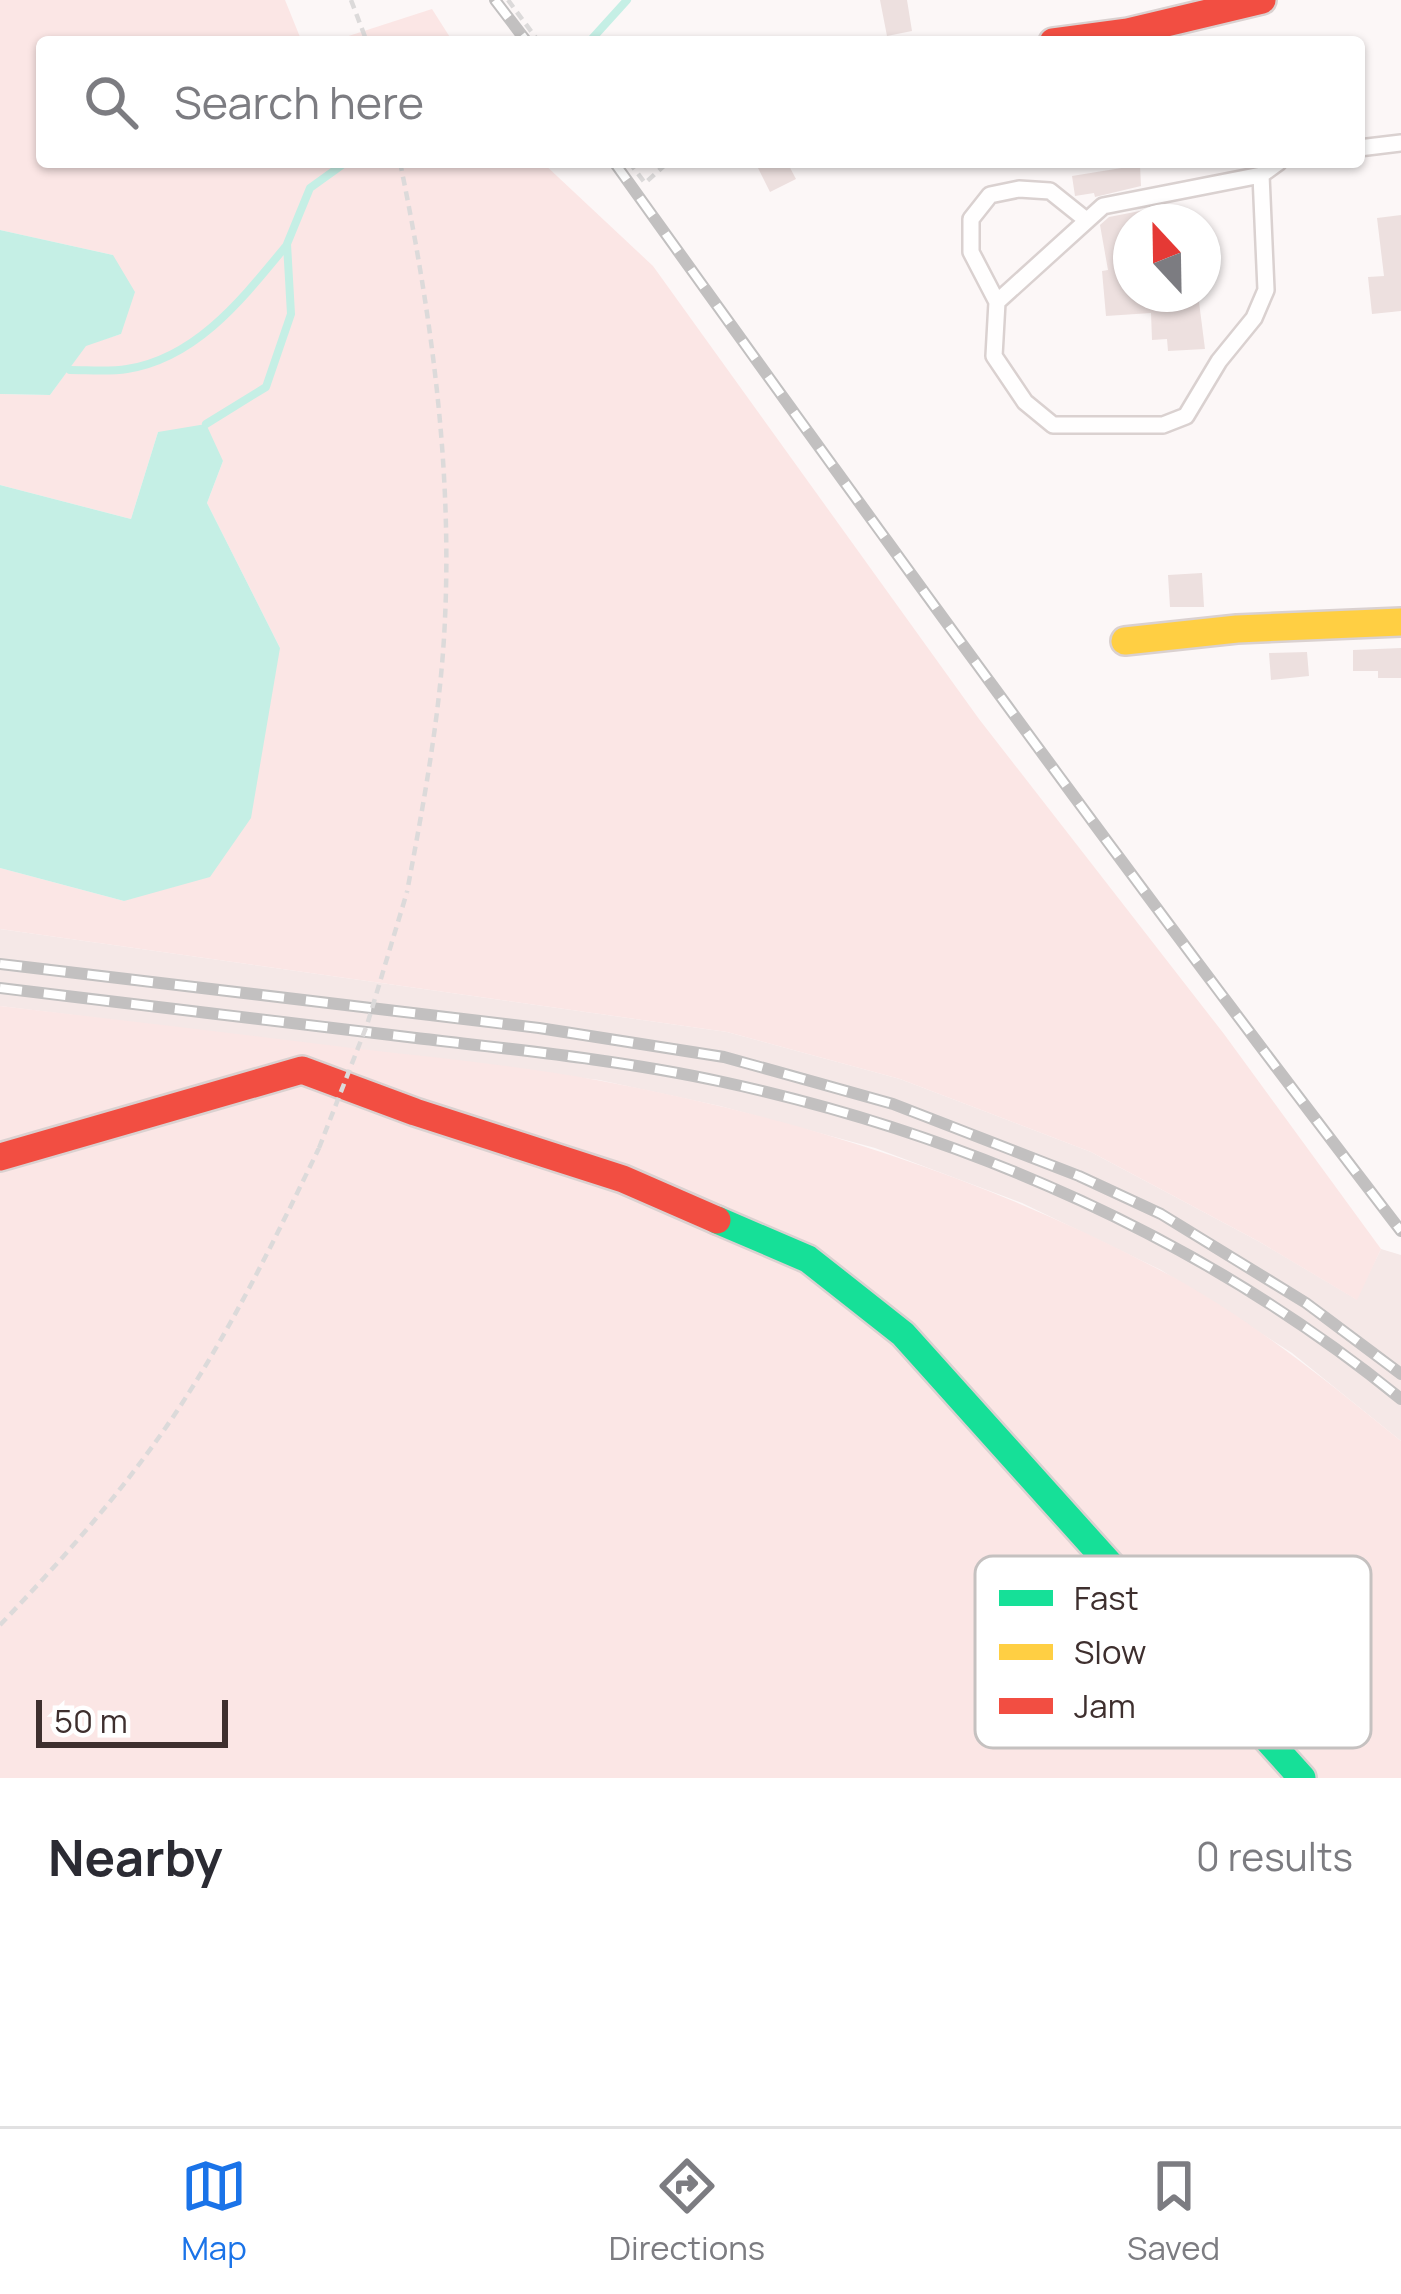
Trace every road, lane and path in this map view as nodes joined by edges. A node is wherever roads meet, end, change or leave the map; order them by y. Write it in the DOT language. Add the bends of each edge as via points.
graph roads {
  1 [pos="351,0"];
  2 [pos="508,0"];
  3 [pos="1262,0"];
  4 [pos="365,36"];
  5 [pos="535,36"];
  6 [pos="1098,36"];
  7 [pos="1401,143"];
  8 [pos="1365,147"];
  9 [pos="401,168"];
  10 [pos="634,168"];
  11 [pos="662,168"];
  12 [pos="1271,168"];
  13 [pos="1261,175"];
  14 [pos="1085,219"];
  15 [pos="997,302"];
  16 [pos="1401,622"];
  17 [pos="1125,641"];
  18 [pos="0,1157"];
  19 [pos="1102,1556"];
  20 [pos="0,1625"];
  21 [pos="1275,1748"];
  22 [pos="1302,1778"];
  1 -- 4 [label="path"];
  2 -- 5 [label="path"];
  3 -- 6 [label="street"];
  7 -- 8 [label="lane"];
  9 -- 20 [label="path, bridge" via="429,303 444,456 445,618 432,756 407,892 319,1148 254,1283 175,1414 74,1548"];
  10 -- 11 [label="path" via="645,183"];
  12 -- 13 [label="lane"];
  13 -- 14 [label="lane" via="1103,206"];
  13 -- 15 [label="lane" via="1266,290 1186,416 1163,425 1054,425 1024,402 994,356"];
  14 -- 15 [label="lane"];
  14 -- 15 [label="lane" via="1050,190 990,195 971,219 971,252"];
  16 -- 17 [label="street"];
  18 -- 19 [label="street" via="302,1070 623,1179 808,1259 903,1334"];
  21 -- 22 [label="street"];
}
